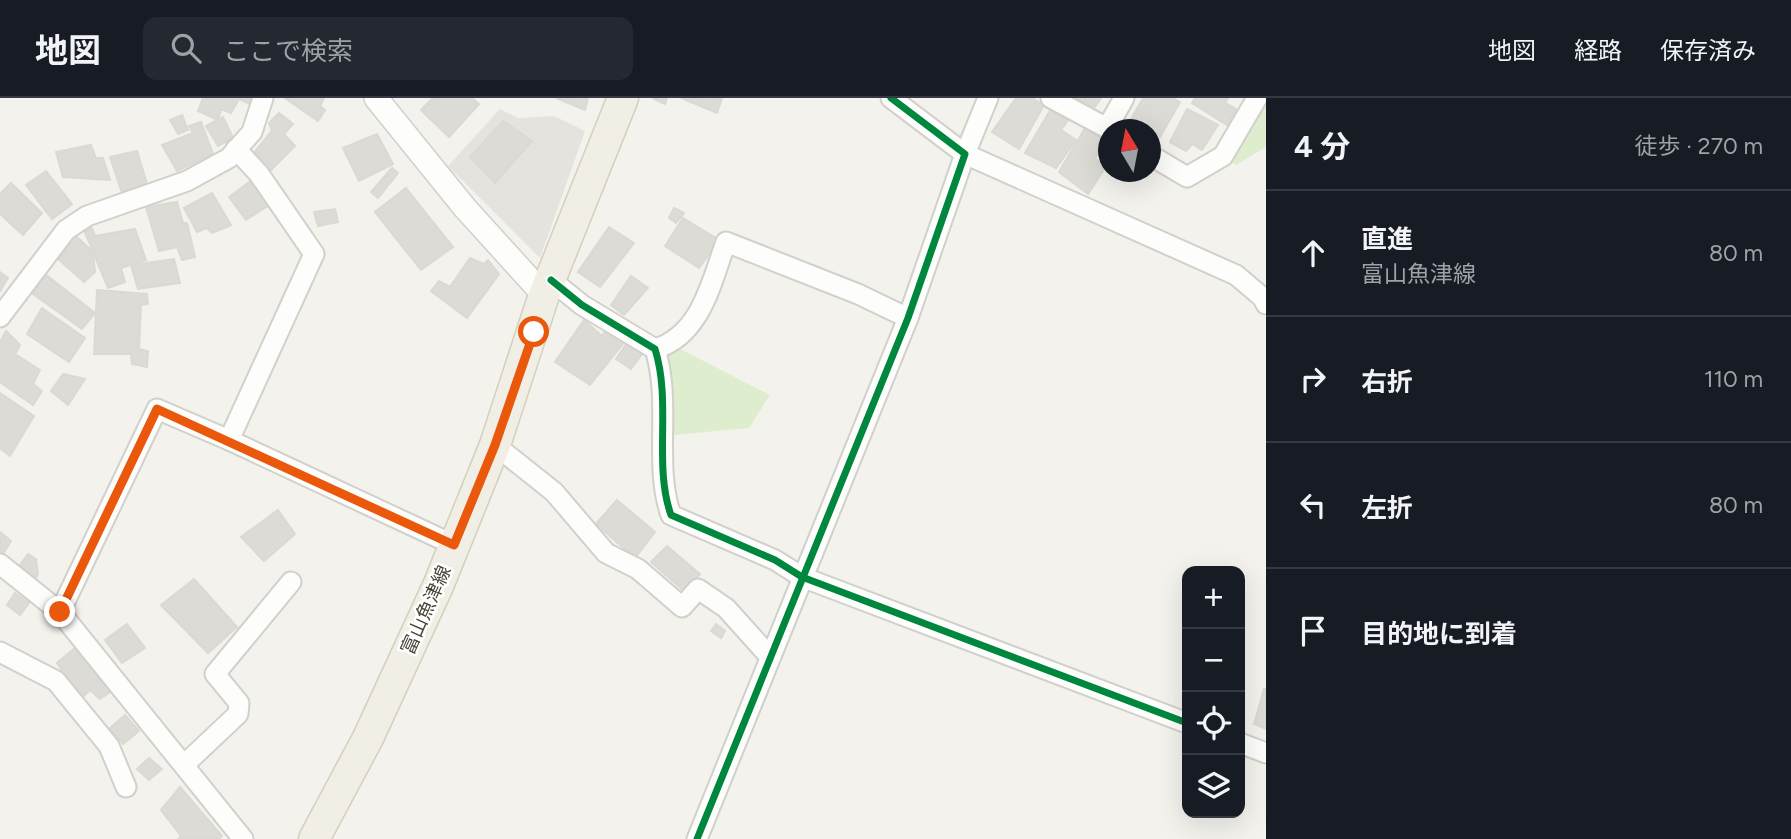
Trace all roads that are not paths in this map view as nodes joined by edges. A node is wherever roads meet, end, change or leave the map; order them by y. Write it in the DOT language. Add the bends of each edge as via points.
graph roads {
  1 [pos="263,98"];
  2 [pos="376,98"];
  3 [pos="623,98"];
  4 [pos="891,98"];
  5 [pos="988,98"];
  6 [pos="1051,98"];
  7 [pos="1124,98"];
  8 [pos="1257,98"];
  9 [pos="1113,119"];
  10 [pos="1098,124"];
  11 [pos="236,149"];
  12 [pos="965,154"];
  13 [pos="1161,162"];
  14 [pos="548,288"];
  15 [pos="1266,304"];
  16 [pos="0,317"];
  17 [pos="908,318"];
  18 [pos="655,349"];
  19 [pos="229,440"];
  20 [pos="495,445"];
  21 [pos="454,545"];
  22 [pos="0,564"];
  23 [pos="802,577"];
  24 [pos="291,582"];
  25 [pos="60,612"];
  26 [pos="0,652"];
  27 [pos="770,657"];
  28 [pos="1182,721"];
  29 [pos="1245,745"];
  30 [pos="1266,753"];
  31 [pos="184,765"];
  32 [pos="126,787"];
  33 [pos="243,839"];
  34 [pos="314,839"];
  35 [pos="697,839"];
  1 -- 11 [label="street" via="251,132"];
  2 -- 14 [label="street" via="465,208"];
  3 -- 14 [label="main road, 富山魚津線"];
  4 -- 12 [label="street"];
  5 -- 12 [label="street"];
  6 -- 10 [label="street"];
  7 -- 9 [label="street"];
  8 -- 13 [label="street" via="1223,156 1187,177"];
  11 -- 16 [label="street" via="229,158 187,181 87,216 66,230"];
  11 -- 19 [label="street" via="260,174 314,254"];
  12 -- 15 [label="street" via="1236,275"];
  12 -- 17 [label="street"];
  14 -- 18 [label="street"];
  14 -- 20 [label="main road, 富山魚津線"];
  17 -- 18 [label="street" via="726,242 689,330 672,344"];
  17 -- 23 [label="street"];
  18 -- 23 [label="street" via="664,415 664,498 671,516 775,560"];
  19 -- 21 [label="street"];
  19 -- 25 [label="street" via="157,409"];
  20 -- 21 [label="main road, 富山魚津線"];
  20 -- 27 [label="street" via="554,492 606,553 638,569 682,607 698,589 726,608"];
  21 -- 34 [label="main road, 富山魚津線" via="368,738"];
  22 -- 25 [label="street"];
  23 -- 27 [label="street"];
  23 -- 28 [label="street"];
  24 -- 31 [label="street" via="215,674 239,703 238,714"];
  25 -- 31 [label="street"];
  26 -- 32 [label="street" via="56,681 109,746"];
  27 -- 35 [label="street"];
  29 -- 30 [label="street"];
  31 -- 33 [label="street"];
}
